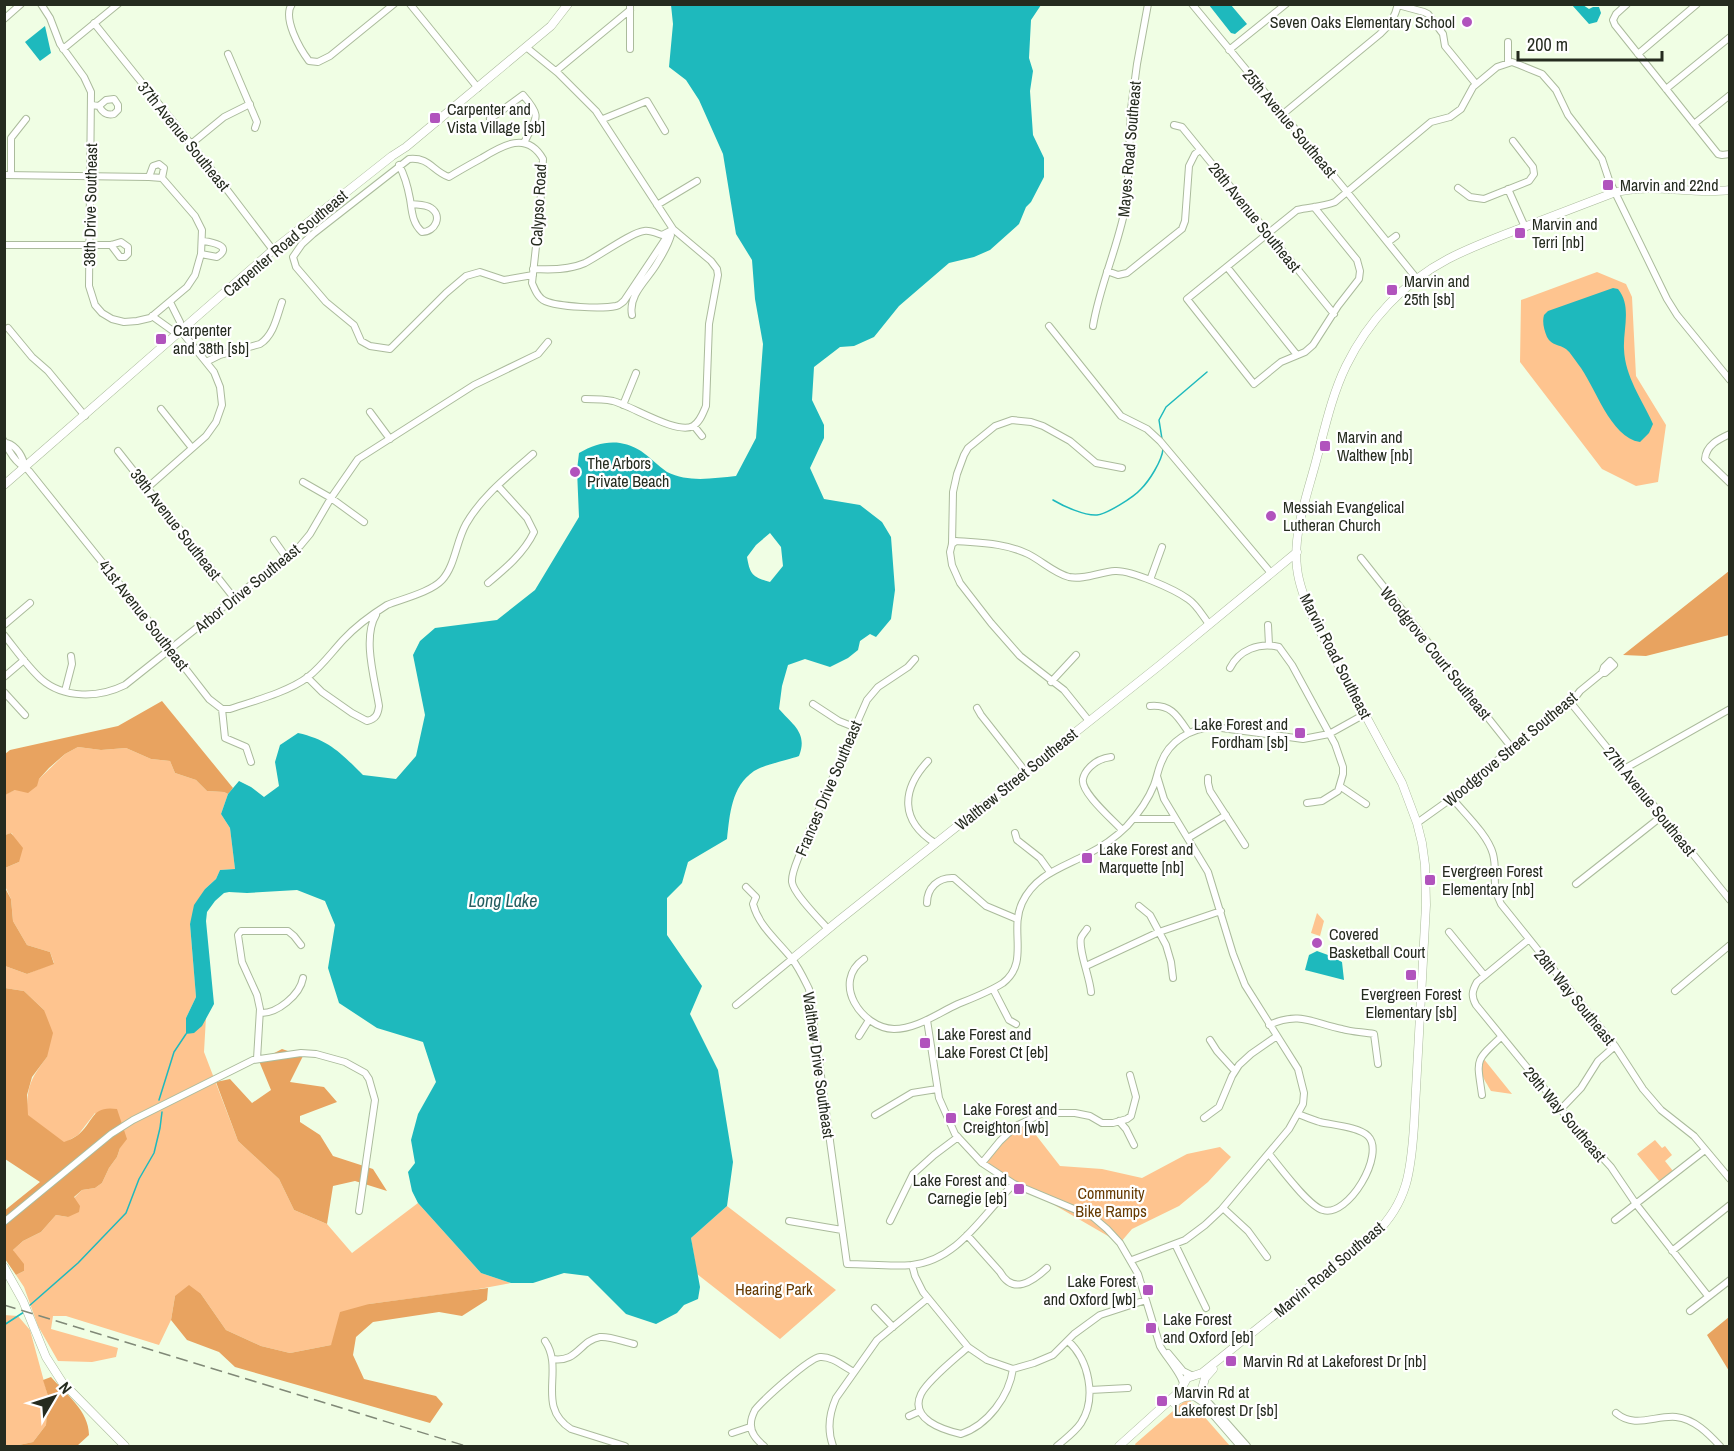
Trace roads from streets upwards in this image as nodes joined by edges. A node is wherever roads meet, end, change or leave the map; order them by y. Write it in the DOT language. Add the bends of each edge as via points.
graph roads {
  1 [pos="21,4"];
  2 [pos="41,4"];
  3 [pos="118,4"];
  4 [pos="292,4"];
  5 [pos="394,4"];
  6 [pos="410,4"];
  7 [pos="568,4"];
  8 [pos="1148,4"];
  9 [pos="1192,4"];
  10 [pos="1286,4"];
  11 [pos="1627,4"];
  12 [pos="1697,4"];
  13 [pos="1398,5"];
  14 [pos="630,7"];
  15 [pos="1277,7"];
  16 [pos="4,19"];
  17 [pos="94,24"];
  18 [pos="1730,38"];
  19 [pos="1508,42"];
  20 [pos="526,48"];
  21 [pos="63,49"];
  22 [pos="630,49"];
  23 [pos="1229,50"];
  24 [pos="228,54"];
  25 [pos="1638,54"];
  26 [pos="1508,63"];
  27 [pos="556,71"];
  28 [pos="1476,84"];
  29 [pos="478,88"];
  30 [pos="1666,89"];
  31 [pos="1730,95"];
  32 [pos="250,104"];
  33 [pos="92,105"];
  34 [pos="99,106"];
  35 [pos="1282,114"];
  36 [pos="26,119"];
  37 [pos="490,119"];
  38 [pos="603,119"];
  39 [pos="1694,124"];
  40 [pos="1174,125"];
  41 [pos="255,128"];
  42 [pos="665,131"];
  43 [pos="1513,141"];
  44 [pos="524,143"];
  45 [pos="191,144"];
  46 [pos="1200,150"];
  47 [pos="1729,154"];
  48 [pos="399,165"];
  49 [pos="8,175"];
  50 [pos="91,176"];
  51 [pos="148,177"];
  52 [pos="162,178"];
  53 [pos="697,181"];
  54 [pos="1458,188"];
  55 [pos="1509,189"];
  56 [pos="1730,190"];
  57 [pos="1347,192"];
  58 [pos="1616,192"];
  59 [pos="411,204"];
  60 [pos="657,205"];
  61 [pos="1314,207"];
  62 [pos="1525,227"];
  63 [pos="671,230"];
  64 [pos="1269,234"];
  65 [pos="1396,236"];
  66 [pos="203,241"];
  67 [pos="1388,242"];
  68 [pos="4,244"];
  69 [pos="90,245"];
  70 [pos="111,245"];
  71 [pos="273,250"];
  72 [pos="201,254"];
  73 [pos="1227,267"];
  74 [pos="1107,271"];
  75 [pos="533,272"];
  76 [pos="1417,279"];
  77 [pos="170,302"];
  78 [pos="282,302"];
  79 [pos="1334,314"];
  80 [pos="632,315"];
  81 [pos="152,316"];
  82 [pos="1049,326"];
  83 [pos="1093,326"];
  84 [pos="8,328"];
  85 [pos="181,331"];
  86 [pos="548,342"];
  87 [pos="1297,355"];
  88 [pos="206,362"];
  89 [pos="636,374"];
  90 [pos="1730,380"];
  91 [pos="585,399"];
  92 [pos="623,405"];
  93 [pos="161,409"];
  94 [pos="370,412"];
  95 [pos="85,416"];
  96 [pos="694,426"];
  97 [pos="1730,434"];
  98 [pos="702,436"];
  99 [pos="390,439"];
  100 [pos="6,442"];
  101 [pos="192,448"];
  102 [pos="118,451"];
  103 [pos="533,454"];
  104 [pos="25,467"];
  105 [pos="1122,468"];
  106 [pos="303,482"];
  107 [pos="1730,483"];
  108 [pos="4,485"];
  109 [pos="498,486"];
  110 [pos="147,488"];
  111 [pos="331,498"];
  112 [pos="364,522"];
  113 [pos="274,540"];
  114 [pos="952,544"];
  115 [pos="1162,547"];
  116 [pos="1297,552"];
  117 [pos="286,557"];
  118 [pos="1360,558"];
  119 [pos="1271,573"];
  120 [pos="1150,580"];
  121 [pos="488,583"];
  122 [pos="234,598"];
  123 [pos="30,603"];
  124 [pos="378,612"];
  125 [pos="1209,624"];
  126 [pos="4,625"];
  127 [pos="1268,625"];
  128 [pos="4,636"];
  129 [pos="1269,645"];
  130 [pos="170,649"];
  131 [pos="1076,655"];
  132 [pos="71,656"];
  133 [pos="915,659"];
  134 [pos="24,660"];
  135 [pos="1230,668"];
  136 [pos="1602,673"];
  137 [pos="4,677"];
  138 [pos="308,677"];
  139 [pos="1051,681"];
  140 [pos="65,691"];
  141 [pos="4,692"];
  142 [pos="1571,703"];
  143 [pos="813,704"];
  144 [pos="1150,706"];
  145 [pos="977,708"];
  146 [pos="222,709"];
  147 [pos="1730,709"];
  148 [pos="1365,714"];
  149 [pos="25,715"];
  150 [pos="1089,721"];
  151 [pos="854,727"];
  152 [pos="1190,733"];
  153 [pos="1329,734"];
  154 [pos="1512,748"];
  155 [pos="1111,756"];
  156 [pos="928,761"];
  157 [pos="251,762"];
  158 [pos="1624,770"];
  159 [pos="1026,771"];
  160 [pos="1157,776"];
  161 [pos="1208,778"];
  162 [pos="1341,787"];
  163 [pos="1452,798"];
  164 [pos="1307,803"];
  165 [pos="1366,804"];
  166 [pos="1226,815"];
  167 [pos="1662,816"];
  168 [pos="1133,819"];
  169 [pos="1176,819"];
  170 [pos="1417,823"];
  171 [pos="1122,830"];
  172 [pos="1015,833"];
  173 [pos="1188,838"];
  174 [pos="935,843"];
  175 [pos="1245,845"];
  176 [pos="1050,872"];
  177 [pos="1576,884"];
  178 [pos="746,887"];
  179 [pos="1730,900"];
  180 [pos="927,903"];
  181 [pos="1138,906"];
  182 [pos="1221,911"];
  183 [pos="1017,919"];
  184 [pos="828,929"];
  185 [pos="1087,929"];
  186 [pos="1159,932"];
  187 [pos="1449,932"];
  188 [pos="1528,940"];
  189 [pos="301,945"];
  190 [pos="1730,945"];
  191 [pos="792,959"];
  192 [pos="864,959"];
  193 [pos="1086,966"];
  194 [pos="1484,975"];
  195 [pos="303,978"];
  196 [pos="1173,978"];
  197 [pos="993,989"];
  198 [pos="1675,991"];
  199 [pos="1091,992"];
  200 [pos="736,1005"];
  201 [pos="260,1013"];
  202 [pos="869,1020"];
  203 [pos="927,1020"];
  204 [pos="1016,1024"];
  205 [pos="1269,1025"];
  206 [pos="859,1036"];
  207 [pos="1277,1036"];
  208 [pos="1501,1037"];
  209 [pos="1210,1040"];
  210 [pos="1615,1046"];
  211 [pos="257,1059"];
  212 [pos="1378,1064"];
  213 [pos="1235,1071"];
  214 [pos="1130,1075"];
  215 [pos="937,1089"];
  216 [pos="1482,1095"];
  217 [pos="1561,1109"];
  218 [pos="1298,1114"];
  219 [pos="876,1115"];
  220 [pos="1204,1118"];
  221 [pos="1119,1121"];
  222 [pos="958,1137"];
  223 [pos="1134,1145"];
  224 [pos="1705,1150"];
  225 [pos="1269,1154"];
  226 [pos="982,1163"];
  227 [pos="1730,1179"];
  228 [pos="1014,1184"];
  229 [pos="1636,1204"];
  230 [pos="1730,1205"];
  231 [pos="1223,1208"];
  232 [pos="358,1211"];
  233 [pos="1615,1220"];
  234 [pos="789,1221"];
  235 [pos="890,1221"];
  236 [pos="4,1222"];
  237 [pos="842,1230"];
  238 [pos="967,1235"];
  239 [pos="1175,1244"];
  240 [pos="1672,1251"];
  241 [pos="1267,1257"];
  242 [pos="1132,1260"];
  243 [pos="912,1265"];
  244 [pos="4,1267"];
  245 [pos="1047,1268"];
  246 [pos="1730,1280"];
  247 [pos="1708,1296"];
  248 [pos="928,1298"];
  249 [pos="1146,1300"];
  250 [pos="875,1308"];
  251 [pos="1206,1308"];
  252 [pos="1690,1311"];
  253 [pos="1263,1324"];
  254 [pos="893,1327"];
  255 [pos="1159,1340"];
  256 [pos="545,1341"];
  257 [pos="1068,1341"];
  258 [pos="634,1344"];
  259 [pos="968,1347"];
  260 [pos="552,1359"];
  261 [pos="1013,1369"];
  262 [pos="854,1372"];
  263 [pos="1195,1376"];
  264 [pos="1183,1385"];
  265 [pos="1204,1386"];
  266 [pos="1128,1388"];
  267 [pos="1090,1390"];
  268 [pos="1192,1396"];
  269 [pos="920,1411"];
  270 [pos="1616,1413"];
  271 [pos="909,1416"];
  272 [pos="750,1427"];
  273 [pos="732,1433"];
  274 [pos="125,1446"];
  275 [pos="626,1446"];
  276 [pos="764,1446"];
  277 [pos="832,1446"];
  278 [pos="1057,1446"];
  279 [pos="1120,1446"];
  280 [pos="1240,1446"];
  281 [pos="1247,1446"];
  282 [pos="1720,1446"];
  1 -- 16 [label="street"];
  2 -- 21 [label="street, 38th Drive Southeast"];
  3 -- 17 [label="street"];
  4 -- 5 [label="street" via="288,17 296,41 309,61 318,62"];
  6 -- 29 [label="street"];
  7 -- 20 [label="street, Carpenter Road Southeast"];
  8 -- 74 [label="street, Mayes Road Southeast" via="1131,109 1127,200"];
  9 -- 23 [label="street, 25th Avenue Southeast"];
  10 -- 15 [label="street"];
  11 -- 25 [label="street" via="1613,20"];
  12 -- 25 [label="street"];
  13 -- 28 [label="street" via="1428,14 1443,34 1445,46"];
  13 -- 35 [label="street" via="1396,14 1380,34"];
  14 -- 22 [label="street"];
  14 -- 27 [label="street"];
  15 -- 23 [label="street"];
  17 -- 21 [label="street"];
  17 -- 45 [label="street, 37th Avenue Southeast"];
  18 -- 30 [label="street"];
  19 -- 26 [label="street"];
  20 -- 27 [label="street"];
  20 -- 29 [label="street, Carpenter Road Southeast"];
  21 -- 33 [label="street, 38th Drive Southeast" via="84,77"];
  23 -- 35 [label="street, 25th Avenue Southeast"];
  24 -- 32 [label="street"];
  25 -- 30 [label="street"];
  26 -- 28 [label="street"];
  26 -- 58 [label="street" via="1534,70 1548,80 1568,115 1602,159"];
  27 -- 38 [label="street"];
  28 -- 57 [label="street" via="1461,109 1431,122"];
  29 -- 71 [label="street, Carpenter Road Southeast"];
  30 -- 39 [label="street"];
  31 -- 39 [label="street"];
  32 -- 41 [label="street" via="257,122"];
  32 -- 45 [label="street" via="224,117"];
  33 -- 34 [label="street"];
  33 -- 50 [label="street, 38th Drive Southeast"];
  35 -- 57 [label="street, 25th Avenue Southeast"];
  36 -- 49 [label="street" via="10,138"];
  37 -- 44 [label="street" via="523,95 535,109 536,117"];
  38 -- 42 [label="street" via="647,101"];
  38 -- 60 [label="street"];
  39 -- 47 [label="street" via="1718,154"];
  40 -- 46 [label="street, 26th Avenue Southeast" via="1182,127"];
  43 -- 55 [label="street" via="1534,174 1529,181"];
  44 -- 48 [label="street" via="504,145 449,177 427,161 409,159"];
  44 -- 75 [label="street, Calypso Road" via="535,148 543,159"];
  45 -- 71 [label="street, 37th Avenue Southeast"];
  46 -- 64 [label="street, 26th Avenue Southeast"];
  46 -- 74 [label="street" via="1189,166 1182,229 1127,273"];
  48 -- 59 [label="street"];
  48 -- 75 [label="street" via="313,234 293,257 296,267 326,302 354,325 361,341 390,349 466,276 480,272 504,280"];
  49 -- 50 [label="street"];
  50 -- 51 [label="street"];
  50 -- 69 [label="street, 38th Drive Southeast"];
  51 -- 52 [label="street"];
  51 -- 52 [label="street" via="153,166 159,164 164,168"];
  52 -- 66 [label="street" via="200,222"];
  53 -- 60 [label="street"];
  54 -- 55 [label="street" via="1470,197 1484,199"];
  55 -- 62 [label="street"];
  56 -- 58 [label="street, Marvin Road Southeast" via="1644,187"];
  57 -- 61 [label="street" via="1335,202"];
  57 -- 67 [label="street, 25th Avenue Southeast"];
  58 -- 62 [label="street, Marvin Road Southeast"];
  58 -- 90 [label="street" via="1667,299"];
  59 -- 59 [label="street" via="417,228 428,232 435,227 435,212 424,205"];
  60 -- 63 [label="street"];
  61 -- 64 [label="street" via="1297,210"];
  61 -- 79 [label="street" via="1357,260 1360,271 1359,279"];
  62 -- 76 [label="street, Marvin Road Southeast" via="1448,259"];
  63 -- 75 [label="street" via="662,235 638,232 577,266"];
  63 -- 75 [label="street" via="619,306 583,308 543,301 532,283"];
  63 -- 80 [label="street" via="669,244 635,295"];
  63 -- 96 [label="street" via="711,261 718,275 709,324 706,406"];
  64 -- 73 [label="street"];
  64 -- 79 [label="street, 26th Avenue Southeast"];
  65 -- 67 [label="street"];
  66 -- 72 [label="street"];
  66 -- 72 [label="street" via="220,245 222,251 217,257"];
  67 -- 76 [label="street, 25th Avenue Southeast"];
  68 -- 69 [label="street"];
  69 -- 70 [label="street"];
  69 -- 81 [label="street, 38th Drive Southeast" via="89,286 95,305 102,313 124,322"];
  71 -- 85 [label="street, Carpenter Road Southeast"];
  72 -- 77 [label="street" via="195,275"];
  73 -- 87 [label="street"];
  73 -- 87 [label="street" via="1187,299 1254,384 1281,362"];
  74 -- 83 [label="street, Mayes Road Southeast"];
  76 -- 116 [label="street, Marvin Road Southeast" via="1374,321 1343,372 1310,485"];
  77 -- 81 [label="street, 38th Drive Southeast"];
  77 -- 85 [label="street"];
  78 -- 88 [label="street" via="265,341"];
  79 -- 87 [label="street" via="1313,345"];
  81 -- 85 [label="street" via="173,331"];
  82 -- 119 [label="street" via="1121,416 1147,429 1160,441"];
  84 -- 95 [label="street"];
  85 -- 88 [label="street"];
  85 -- 95 [label="street, Carpenter Road Southeast"];
  86 -- 99 [label="street, Arbor Drive Southeast" via="538,354 474,385"];
  88 -- 101 [label="street" via="220,387 222,405 216,422"];
  89 -- 92 [label="street"];
  91 -- 92 [label="street"];
  92 -- 96 [label="street" via="675,427"];
  93 -- 101 [label="street"];
  94 -- 99 [label="street"];
  95 -- 104 [label="street, Carpenter Road Southeast"];
  96 -- 98 [label="street"];
  97 -- 107 [label="street" via="1714,443 1705,456"];
  99 -- 111 [label="street, Arbor Drive Southeast" via="358,459"];
  100 -- 104 [label="street, 41st Avenue Southeast" via="7,449"];
  101 -- 110 [label="street"];
  102 -- 110 [label="street, 39th Avenue Southeast"];
  103 -- 109 [label="street"];
  104 -- 108 [label="street, Carpenter Road Southeast"];
  104 -- 130 [label="street, 41st Avenue Southeast"];
  105 -- 114 [label="street" via="1096,463 1070,441 1043,426 1021,420 1005,421 986,432 964,455 953,494"];
  106 -- 111 [label="street"];
  109 -- 121 [label="street" via="527,518 534,532 509,565"];
  109 -- 124 [label="street" via="470,517 442,579"];
  110 -- 122 [label="street, 39th Avenue Southeast"];
  111 -- 112 [label="street"];
  111 -- 117 [label="street, Arbor Drive Southeast" via="304,542"];
  113 -- 117 [label="street"];
  114 -- 120 [label="street" via="956,541 1004,545 1072,577 1124,571"];
  114 -- 139 [label="street" via="951,560 960,583 1020,656"];
  115 -- 120 [label="street"];
  116 -- 119 [label="street, Walthew Street Southeast"];
  116 -- 148 [label="street, Marvin Road Southeast" via="1299,579 1309,610"];
  117 -- 122 [label="street, Arbor Drive Southeast"];
  118 -- 154 [label="street, Woodgrove Court Southeast"];
  119 -- 125 [label="street, Walthew Street Southeast"];
  120 -- 125 [label="street" via="1188,598"];
  122 -- 130 [label="street, Arbor Drive Southeast"];
  123 -- 126 [label="street"];
  124 -- 138 [label="street" via="353,631"];
  124 -- 138 [label="street" via="370,634 379,706 376,717 367,721 356,716"];
  125 -- 150 [label="street, Walthew Street Southeast"];
  127 -- 129 [label="street"];
  128 -- 134 [label="street"];
  129 -- 135 [label="street" via="1240,654"];
  129 -- 153 [label="street" via="1279,647 1287,656"];
  130 -- 140 [label="street, Arbor Drive Southeast" via="113,691 81,695"];
  130 -- 146 [label="street, 41st Avenue Southeast" via="209,699"];
  131 -- 139 [label="street"];
  132 -- 140 [label="street"];
  133 -- 151 [label="street, Frances Drive Southeast" via="878,687"];
  134 -- 137 [label="street"];
  134 -- 140 [label="street" via="42,680"];
  136 -- 142 [label="street, Woodgrove Street Southeast"];
  138 -- 146 [label="street" via="240,706"];
  139 -- 150 [label="street"];
  141 -- 149 [label="street"];
  142 -- 154 [label="street, Woodgrove Street Southeast"];
  142 -- 158 [label="street, 27th Avenue Southeast"];
  143 -- 151 [label="street"];
  144 -- 152 [label="street" via="1170,709"];
  145 -- 159 [label="street"];
  146 -- 157 [label="street" via="225,738 246,747"];
  147 -- 158 [label="street"];
  148 -- 153 [label="street"];
  148 -- 170 [label="street, Marvin Road Southeast" via="1402,783"];
  150 -- 159 [label="street, Walthew Street Southeast"];
  151 -- 184 [label="street, Frances Drive Southeast" via="802,848 792,882"];
  152 -- 153 [label="street" via="1214,727 1296,739"];
  152 -- 160 [label="street" via="1164,756"];
  153 -- 162 [label="street" via="1343,766"];
  154 -- 163 [label="street, Woodgrove Street Southeast"];
  155 -- 171 [label="street" via="1089,769 1083,784"];
  156 -- 174 [label="street" via="912,787 907,808 923,836"];
  158 -- 167 [label="street, 27th Avenue Southeast"];
  159 -- 174 [label="street, Walthew Street Southeast"];
  160 -- 168 [label="street"];
  160 -- 169 [label="street"];
  161 -- 166 [label="street" via="1210,791"];
  162 -- 164 [label="street" via="1322,801"];
  162 -- 165 [label="street"];
  163 -- 170 [label="street, Woodgrove Street Southeast"];
  163 -- 188 [label="street, 28th Way Southeast" via="1486,839 1493,853 1497,896"];
  166 -- 173 [label="street"];
  166 -- 175 [label="street"];
  167 -- 177 [label="street"];
  167 -- 179 [label="street, 27th Avenue Southeast"];
  168 -- 169 [label="street"];
  168 -- 171 [label="street"];
  169 -- 173 [label="street"];
  170 -- 253 [label="street, Marvin Road Southeast" via="1425,865 1426,905 1412,1158 1405,1189 1383,1226"];
  171 -- 176 [label="street" via="1095,850"];
  172 -- 176 [label="street" via="1017,840 1040,858"];
  173 -- 182 [label="street" via="1208,872"];
  174 -- 184 [label="street, Walthew Street Southeast"];
  176 -- 183 [label="street" via="1030,888"];
  178 -- 191 [label="street, Walthew Drive Southeast" via="756,897 753,904 759,919"];
  180 -- 183 [label="street" via="927,894 934,886 944,878 954,878 986,906"];
  181 -- 186 [label="street" via="1150,915"];
  182 -- 186 [label="street"];
  182 -- 205 [label="street" via="1245,985"];
  183 -- 197 [label="street" via="1015,970"];
  184 -- 191 [label="street, Walthew Street Southeast"];
  185 -- 193 [label="street" via="1081,938"];
  186 -- 193 [label="street"];
  186 -- 196 [label="street"];
  187 -- 194 [label="street"];
  188 -- 194 [label="street, 29th Way Southeast"];
  188 -- 210 [label="street, 28th Way Southeast"];
  189 -- 201 [label="street" via="288,932 241,931 238,935 242,962 257,995"];
  190 -- 198 [label="street"];
  191 -- 200 [label="street, Walthew Street Southeast"];
  191 -- 237 [label="street, Walthew Drive Southeast" via="809,989"];
  192 -- 202 [label="street" via="853,969 850,983 853,1001"];
  193 -- 199 [label="street"];
  194 -- 208 [label="street, 29th Way Southeast" via="1472,998"];
  195 -- 201 [label="street" via="303,984 286,1003"];
  197 -- 203 [label="street"];
  197 -- 204 [label="street" via="1009,1020"];
  201 -- 211 [label="street"];
  202 -- 203 [label="street" via="894,1029"];
  202 -- 206 [label="street"];
  203 -- 215 [label="street"];
  205 -- 207 [label="street"];
  205 -- 212 [label="street" via="1297,1018 1374,1034"];
  207 -- 213 [label="street"];
  207 -- 218 [label="street" via="1303,1084 1303,1104"];
  208 -- 216 [label="street" via="1480,1059 1477,1068"];
  208 -- 217 [label="street, 29th Way Southeast"];
  209 -- 213 [label="street"];
  210 -- 217 [label="street" via="1590,1070 1581,1088"];
  210 -- 224 [label="street, 28th Way Southeast" via="1661,1110"];
  211 -- 232 [label="street" via="316,1054 345,1062 369,1079 375,1100"];
  211 -- 236 [label="street" via="117,1130"];
  213 -- 220 [label="street" via="1219,1107"];
  214 -- 221 [label="street" via="1136,1097 1131,1116"];
  215 -- 219 [label="street" via="912,1093"];
  215 -- 222 [label="street"];
  217 -- 229 [label="street, 29th Way Southeast" via="1611,1167"];
  218 -- 225 [label="street"];
  218 -- 225 [label="street" via="1371,1138 1373,1158 1351,1198 1343,1206 1324,1211 1307,1198"];
  221 -- 223 [label="street"];
  221 -- 226 [label="street" via="1102,1123 1075,1113 1043,1113 1016,1126"];
  222 -- 226 [label="street"];
  222 -- 235 [label="street" via="913,1174"];
  224 -- 227 [label="street, 28th Way Southeast"];
  224 -- 229 [label="street"];
  225 -- 231 [label="street"];
  226 -- 228 [label="street"];
  228 -- 238 [label="street"];
  228 -- 242 [label="street" via="1093,1217"];
  229 -- 233 [label="street"];
  229 -- 240 [label="street, 29th Way Southeast"];
  230 -- 240 [label="street"];
  231 -- 239 [label="street"];
  231 -- 241 [label="street" via="1248,1231"];
  234 -- 237 [label="street"];
  237 -- 243 [label="street, Walthew Drive Southeast" via="847,1264"];
  238 -- 243 [label="street" via="943,1256"];
  238 -- 245 [label="street" via="1013,1285 1036,1278"];
  239 -- 242 [label="street"];
  239 -- 251 [label="street"];
  240 -- 247 [label="street, 29th Way Southeast"];
  242 -- 249 [label="street"];
  243 -- 248 [label="street"];
  244 -- 274 [label="street" via="20,1294 46,1358 62,1382"];
  246 -- 247 [label="street"];
  247 -- 252 [label="street"];
  248 -- 254 [label="street"];
  248 -- 259 [label="street"];
  249 -- 255 [label="street"];
  249 -- 257 [label="street" via="1100,1315"];
  250 -- 254 [label="street"];
  253 -- 263 [label="street, Marvin Road Southeast"];
  253 -- 265 [label="street, Marvin Road Southeast" via="1211,1371"];
  254 -- 262 [label="street" via="877,1340"];
  255 -- 263 [label="street" via="1183,1371"];
  255 -- 264 [label="street"];
  256 -- 260 [label="street"];
  257 -- 261 [label="street" via="1044,1360"];
  257 -- 267 [label="street" via="1081,1360"];
  258 -- 260 [label="street" via="602,1337 572,1357"];
  259 -- 261 [label="street" via="987,1360"];
  259 -- 269 [label="street" via="925,1387 919,1400"];
  260 -- 275 [label="street" via="553,1410 562,1421 571,1429"];
  261 -- 269 [label="street" via="1011,1382 996,1408 967,1432 961,1434 932,1424"];
  262 -- 272 [label="street" via="829,1358 811,1360 755,1410"];
  262 -- 277 [label="street" via="833,1405 829,1431"];
  263 -- 264 [label="street" via="1187,1378"];
  263 -- 265 [label="street"];
  264 -- 268 [label="street"];
  264 -- 279 [label="street"];
  265 -- 268 [label="street"];
  265 -- 281 [label="street" via="1208,1402"];
  266 -- 267 [label="street"];
  267 -- 278 [label="street" via="1081,1423"];
  268 -- 279 [label="street" via="1178,1399"];
  268 -- 280 [label="street" via="1202,1402"];
  269 -- 271 [label="street"];
  270 -- 282 [label="street" via="1639,1422 1678,1417 1700,1427"];
  272 -- 273 [label="street"];
  272 -- 276 [label="street"];
}
